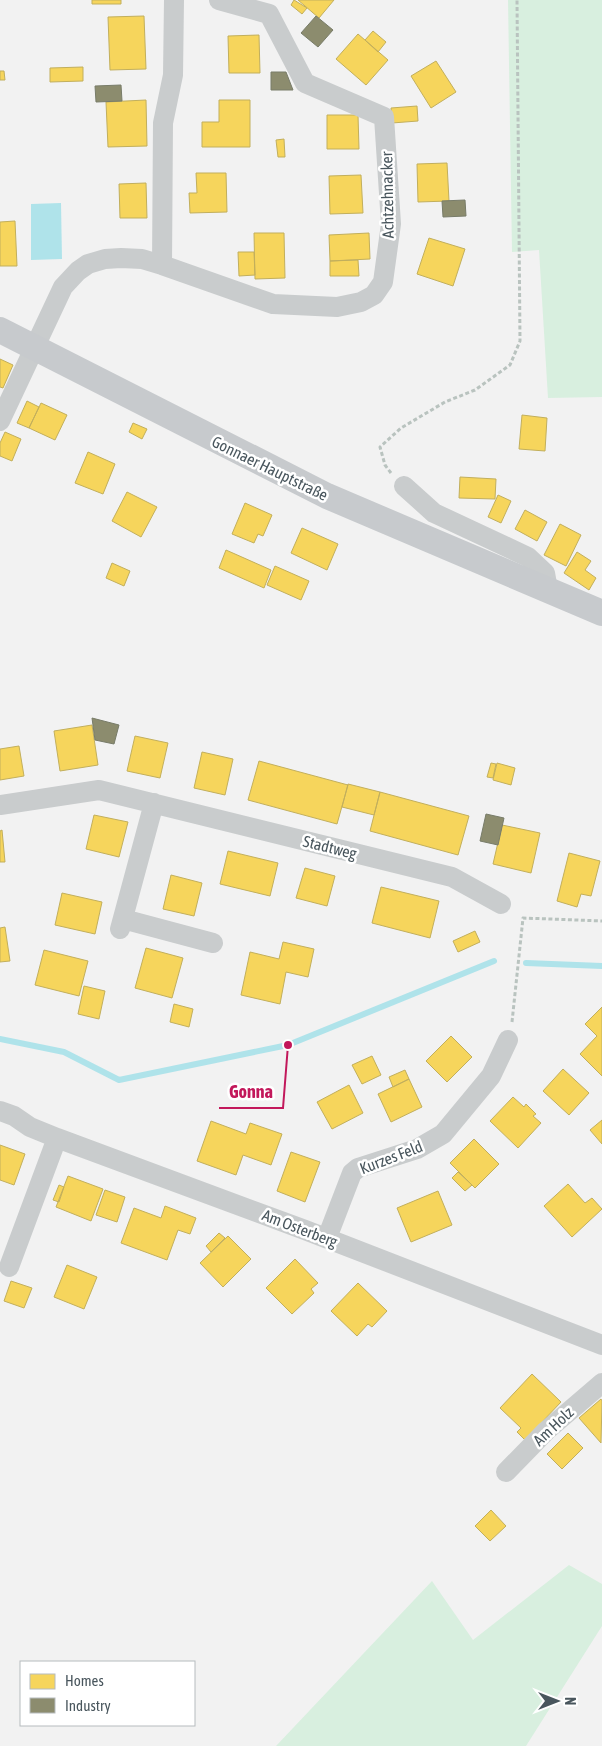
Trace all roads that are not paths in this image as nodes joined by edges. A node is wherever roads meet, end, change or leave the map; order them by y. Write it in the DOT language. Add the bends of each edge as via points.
graph roads {
  1 [pos="174,0"];
  2 [pos="219,0"];
  3 [pos="162,265"];
  4 [pos="0,330"];
  5 [pos="33,348"];
  6 [pos="0,421"];
  7 [pos="404,486"];
  8 [pos="548,590"];
  9 [pos="602,613"];
  10 [pos="0,804"];
  11 [pos="154,804"];
  12 [pos="501,904"];
  13 [pos="213,943"];
  14 [pos="508,1040"];
  15 [pos="0,1111"];
  16 [pos="57,1138"];
  17 [pos="327,1238"];
  18 [pos="9,1267"];
  19 [pos="602,1345"];
  20 [pos="602,1383"];
  21 [pos="506,1472"];
  1 -- 3 [label="street" via="173,75 163,123"];
  2 -- 3 [label="street, Achtzehnacker" via="269,14 305,82 384,117 390,224 383,282 374,295 361,302 337,307 273,304"];
  3 -- 5 [label="street, Achtzehnacker" via="142,259 121,258 105,258 88,264 63,287"];
  4 -- 5 [label="main road, Gonnaer Hauptstraße"];
  5 -- 6 [label="street, Achtzehnacker"];
  5 -- 8 [label="main road, Gonnaer Hauptstraße" via="327,496"];
  7 -- 8 [label="street" via="434,513 528,557 545,573"];
  8 -- 9 [label="main road, Gonnaer Hauptstraße"];
  10 -- 11 [label="street, Stadtweg" via="99,790"];
  11 -- 12 [label="street, Stadtweg" via="452,877"];
  11 -- 13 [label="street" via="122,924"];
  14 -- 17 [label="street, Kurzes Feld" via="491,1076 443,1134 417,1149 358,1168 352,1173"];
  15 -- 16 [label="street, Am Osterberg"];
  16 -- 17 [label="street, Am Osterberg"];
  16 -- 18 [label="street"];
  17 -- 19 [label="street, Am Osterberg"];
  20 -- 21 [label="street, Am Holz" via="546,1431"];
}
